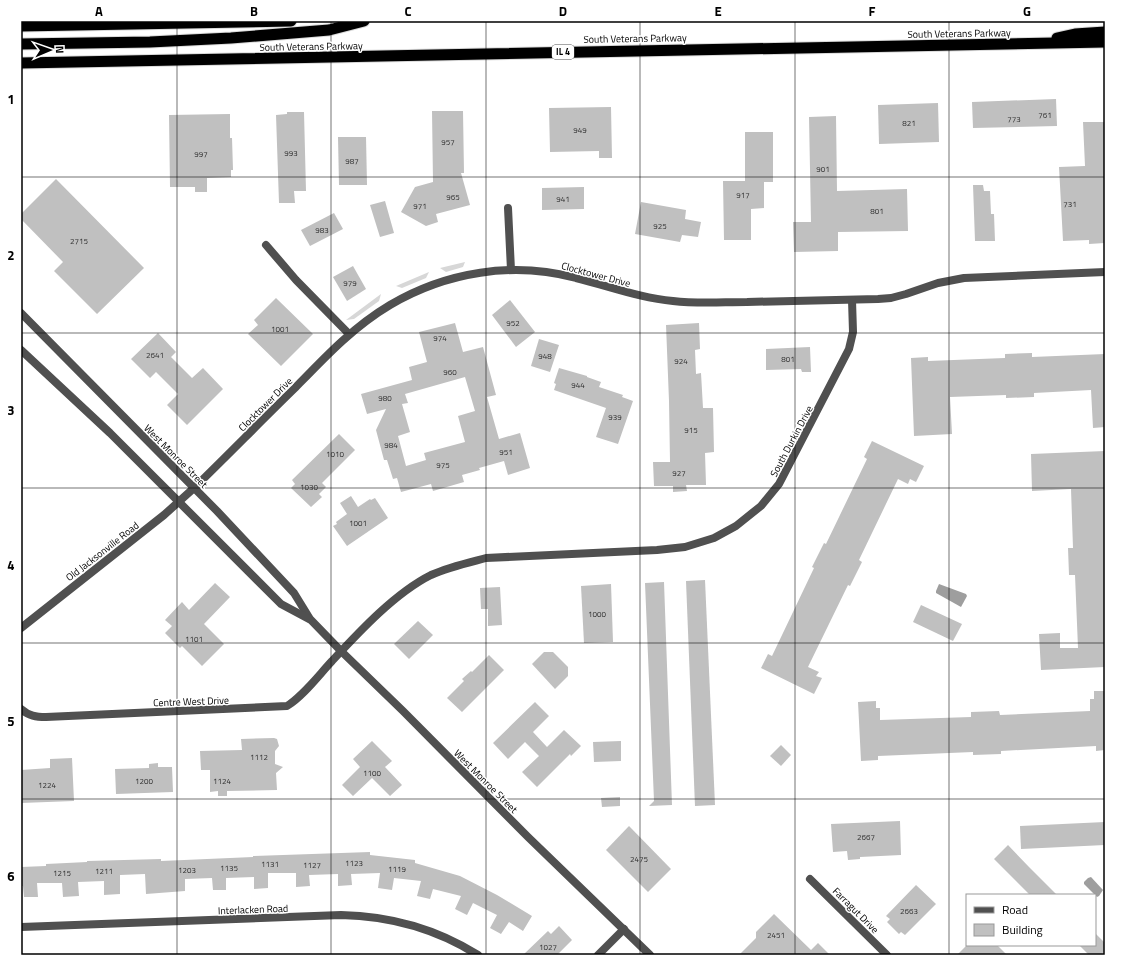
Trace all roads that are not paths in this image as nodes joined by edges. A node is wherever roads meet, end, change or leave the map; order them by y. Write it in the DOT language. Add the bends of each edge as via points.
graph roads {
  1 [pos="291,21"];
  2 [pos="364,21"];
  3 [pos="21,26"];
  4 [pos="1105,32"];
  5 [pos="1105,42"];
  6 [pos="1039,43"];
  7 [pos="21,44"];
  8 [pos="21,62"];
  9 [pos="508,208"];
  10 [pos="266,245"];
  11 [pos="511,270"];
  12 [pos="1105,272"];
  13 [pos="852,300"];
  14 [pos="21,313"];
  15 [pos="349,334"];
  16 [pos="21,350"];
  17 [pos="194,488"];
  18 [pos="179,502"];
  19 [pos="310,619"];
  20 [pos="21,628"];
  21 [pos="341,651"];
  22 [pos="21,709"];
  23 [pos="810,879"];
  24 [pos="21,927"];
  25 [pos="624,929"];
  26 [pos="478,955"];
  27 [pos="598,955"];
  28 [pos="650,955"];
  29 [pos="887,955"];
  1 -- 3 [label="highway"];
  2 -- 7 [label="highway" via="329,30 231,38"];
  4 -- 6 [label="highway" via="1074,34"];
  5 -- 6 [label="highway, South Veterans Parkway / IL 4"];
  6 -- 8 [label="highway, South Veterans Parkway / IL 4"];
  9 -- 11 [label="street"];
  10 -- 15 [label="street"];
  11 -- 13 [label="street, Clocktower Drive" via="560,274 640,296 673,301"];
  11 -- 15 [label="street, Clocktower Drive" via="462,276 428,286 389,306"];
  12 -- 13 [label="street" via="964,278 938,283 891,298"];
  13 -- 21 [label="street, South Durkin Drive" via="853,332 849,350 779,484 761,506 742,522 714,538 685,547 486,558 460,565 430,576 407,590"];
  14 -- 17 [label="street, West Monroe Street"];
  15 -- 17 [label="street, Clocktower Drive"];
  16 -- 18 [label="street, West Monroe Street"];
  17 -- 18 [label="street, Old Jacksonville Road"];
  17 -- 19 [label="street, West Monroe Street" via="294,593"];
  18 -- 19 [label="street, West Monroe Street" via="281,604"];
  18 -- 20 [label="street, Old Jacksonville Road"];
  19 -- 21 [label="street, West Monroe Street"];
  21 -- 22 [label="street, Centre West Drive" via="302,694 287,706 46,717 34,717"];
  21 -- 25 [label="street, West Monroe Street"];
  23 -- 29 [label="street, Farragut Drive"];
  24 -- 26 [label="street, Interlacken Road" via="360,916 416,926 444,936"];
  25 -- 27 [label="street"];
  25 -- 28 [label="street, West Monroe Street"];
}
